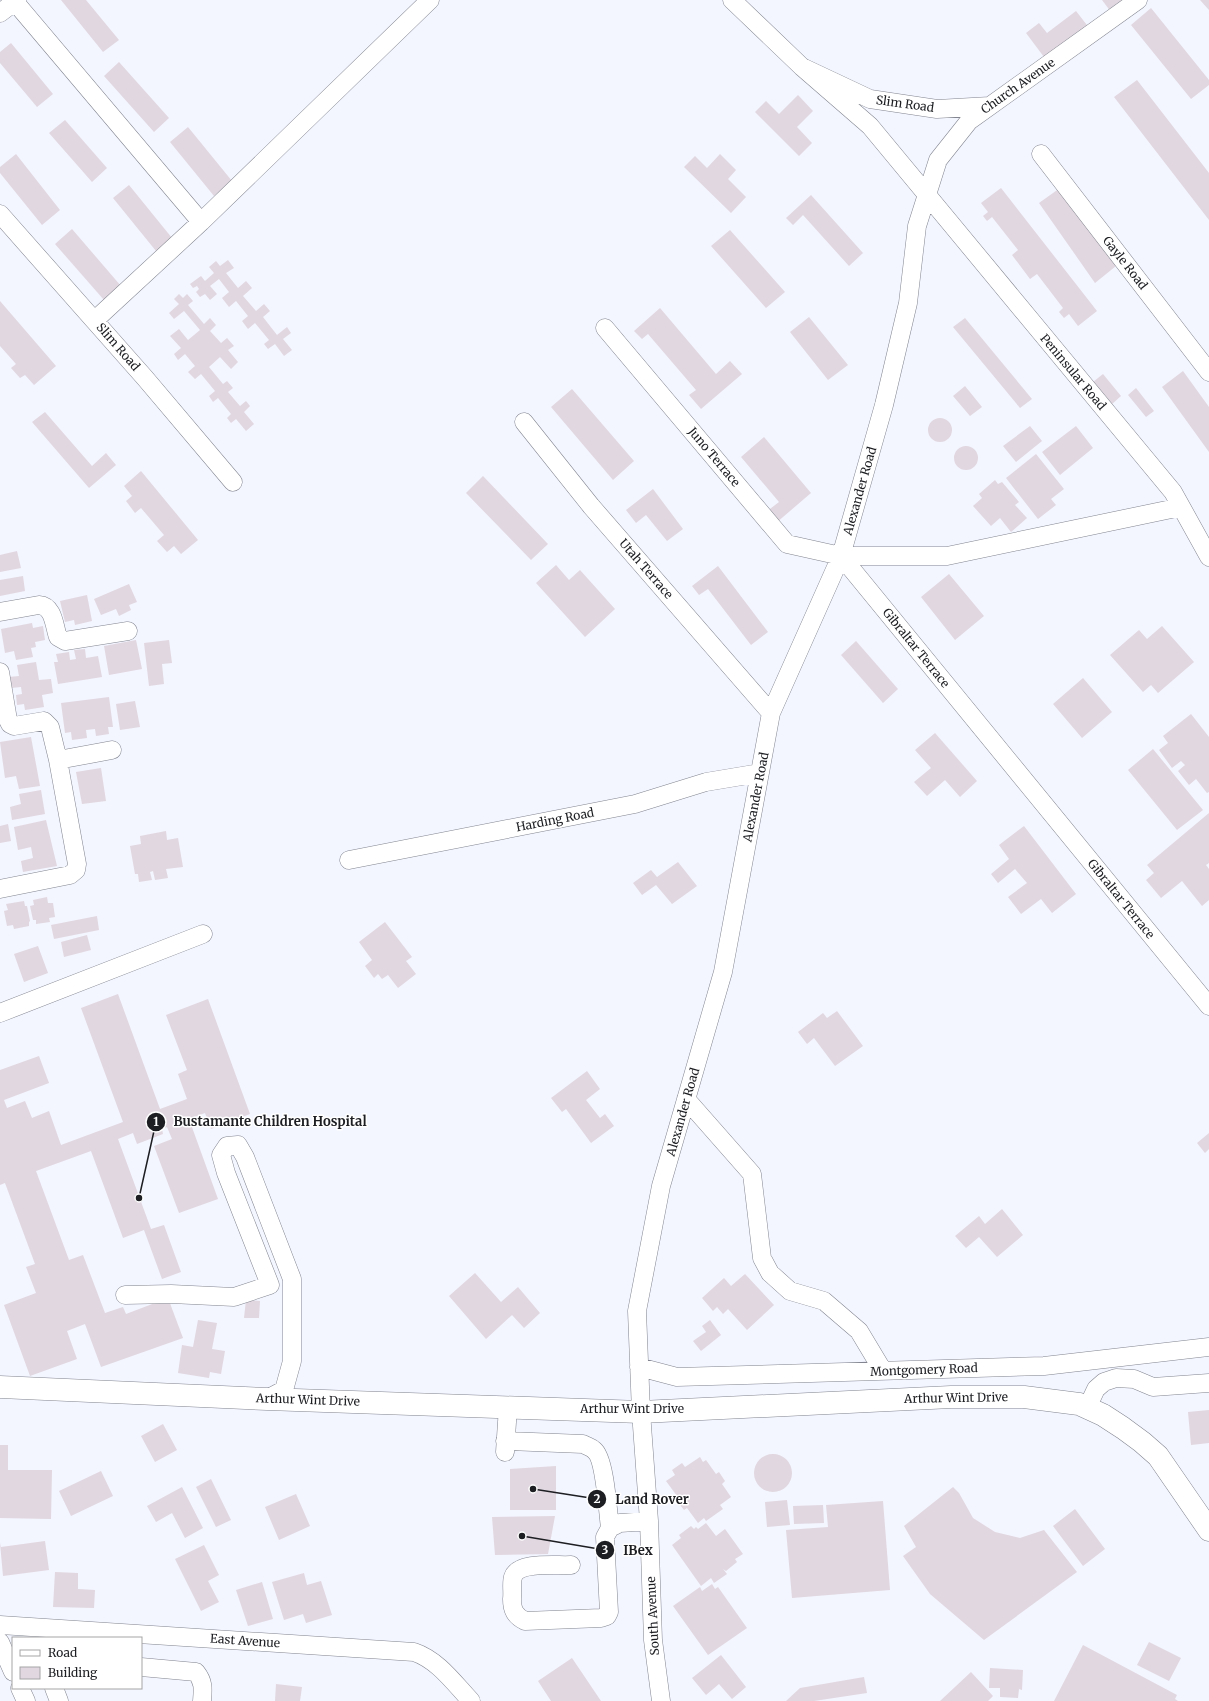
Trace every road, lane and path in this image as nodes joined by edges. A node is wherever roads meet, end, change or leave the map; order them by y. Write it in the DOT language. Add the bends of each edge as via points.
graph roads {
  1 [pos="430,0"];
  2 [pos="732,0"];
  3 [pos="1138,0"];
  4 [pos="16,1"];
  5 [pos="0,13"];
  6 [pos="802,67"];
  7 [pos="990,106"];
  8 [pos="1041,154"];
  9 [pos="926,194"];
  10 [pos="0,214"];
  11 [pos="201,222"];
  12 [pos="95,320"];
  13 [pos="605,328"];
  14 [pos="1209,372"];
  15 [pos="524,422"];
  16 [pos="233,482"];
  17 [pos="1181,507"];
  18 [pos="841,556"];
  19 [pos="1209,557"];
  20 [pos="0,612"];
  21 [pos="128,631"];
  22 [pos="0,672"];
  23 [pos="771,713"];
  24 [pos="112,750"];
  25 [pos="58,760"];
  26 [pos="760,773"];
  27 [pos="349,860"];
  28 [pos="0,889"];
  29 [pos="203,934"];
  30 [pos="1209,1006"];
  31 [pos="0,1013"];
  32 [pos="686,1099"];
  33 [pos="292,1279"];
  34 [pos="270,1286"];
  35 [pos="125,1295"];
  36 [pos="1209,1347"];
  37 [pos="639,1367"];
  38 [pos="883,1371"];
  39 [pos="1209,1383"];
  40 [pos="0,1387"];
  41 [pos="268,1399"];
  42 [pos="508,1407"];
  43 [pos="1087,1408"];
  44 [pos="641,1412"];
  45 [pos="649,1521"];
  46 [pos="610,1528"];
  47 [pos="1209,1530"];
  48 [pos="571,1565"];
  49 [pos="0,1625"];
  50 [pos="0,1642"];
  51 [pos="142,1667"];
  52 [pos="12,1670"];
  53 [pos="20,1689"];
  54 [pos="54,1689"];
  55 [pos="26,1701"];
  56 [pos="59,1701"];
  57 [pos="202,1701"];
  58 [pos="471,1701"];
  59 [pos="661,1701"];
  1 -- 11 [label="street"];
  2 -- 6 [label="street, Slim Road"];
  3 -- 7 [label="street, Church Avenue"];
  4 -- 5 [label="street"];
  4 -- 11 [label="street"];
  6 -- 7 [label="street, Slim Road" via="870,99 937,109"];
  6 -- 9 [label="street, Slim Road" via="870,126"];
  7 -- 9 [label="street, Church Avenue" via="969,121 938,160"];
  8 -- 14 [label="street, Gayle Road"];
  9 -- 17 [label="street, Peninsular Road" via="1173,492"];
  9 -- 18 [label="street, Alexander Road" via="916,226 908,303 884,405"];
  10 -- 12 [label="street, Slim Road"];
  11 -- 12 [label="street"];
  12 -- 16 [label="street, Slim Road"];
  13 -- 18 [label="street, Juno Terrace" via="787,544"];
  15 -- 23 [label="street, Utah Terrace" via="591,506"];
  17 -- 18 [label="street" via="947,556"];
  17 -- 19 [label="street, Peninsular Road"];
  18 -- 23 [label="street, Alexander Road"];
  18 -- 30 [label="street, Gibraltar Terrace"];
  20 -- 21 [label="street" via="46,606 58,637 66,642"];
  22 -- 25 [label="street" via="8,723 14,726 47,722"];
  23 -- 26 [label="street, Alexander Road"];
  24 -- 25 [label="street"];
  25 -- 28 [label="street" via="76,870 70,875"];
  26 -- 27 [label="street, Harding Road" via="706,782 635,804"];
  26 -- 32 [label="street, Alexander Road" via="723,972"];
  29 -- 31 [label="street"];
  32 -- 37 [label="street, Alexander Road" via="661,1186 637,1311"];
  32 -- 38 [label="street" via="752,1174 762,1258 770,1273 790,1291 824,1301 859,1331"];
  33 -- 34 [label="street"];
  33 -- 34 [label="street" via="245,1157 238,1145 227,1146 221,1155 226,1173"];
  33 -- 41 [label="street" via="292,1360 284,1390"];
  34 -- 35 [label="street" via="234,1297"];
  36 -- 38 [label="street, Montgomery Road" via="1044,1366"];
  37 -- 38 [label="street, Montgomery Road" via="677,1377"];
  37 -- 44 [label="street, Alexander Road"];
  39 -- 43 [label="street" via="1153,1387 1134,1379 1116,1378 1104,1382 1096,1389"];
  40 -- 41 [label="main road, Arthur Wint Drive"];
  41 -- 42 [label="main road, Arthur Wint Drive"];
  42 -- 44 [label="main road, Arthur Wint Drive"];
  42 -- 46 [label="street" via="505,1447 582,1444 594,1450 600,1458"];
  43 -- 44 [label="main road, Arthur Wint Drive" via="1079,1404 1024,1398 951,1397"];
  43 -- 47 [label="main road, Arthur Wint Drive" via="1123,1428 1158,1456"];
  44 -- 45 [label="street, South Avenue"];
  45 -- 46 [label="street" via="620,1523"];
  45 -- 59 [label="street, South Avenue" via="653,1640"];
  46 -- 48 [label="street" via="605,1537 609,1612 607,1616 525,1621 518,1617 512,1609 513,1577 517,1570 526,1566"];
  49 -- 58 [label="street, East Avenue" via="414,1652 434,1662"];
  50 -- 52 [label="street"];
  51 -- 57 [label="street" via="196,1672 202,1680"];
  53 -- 55 [label="street"];
  54 -- 56 [label="street"];
}
